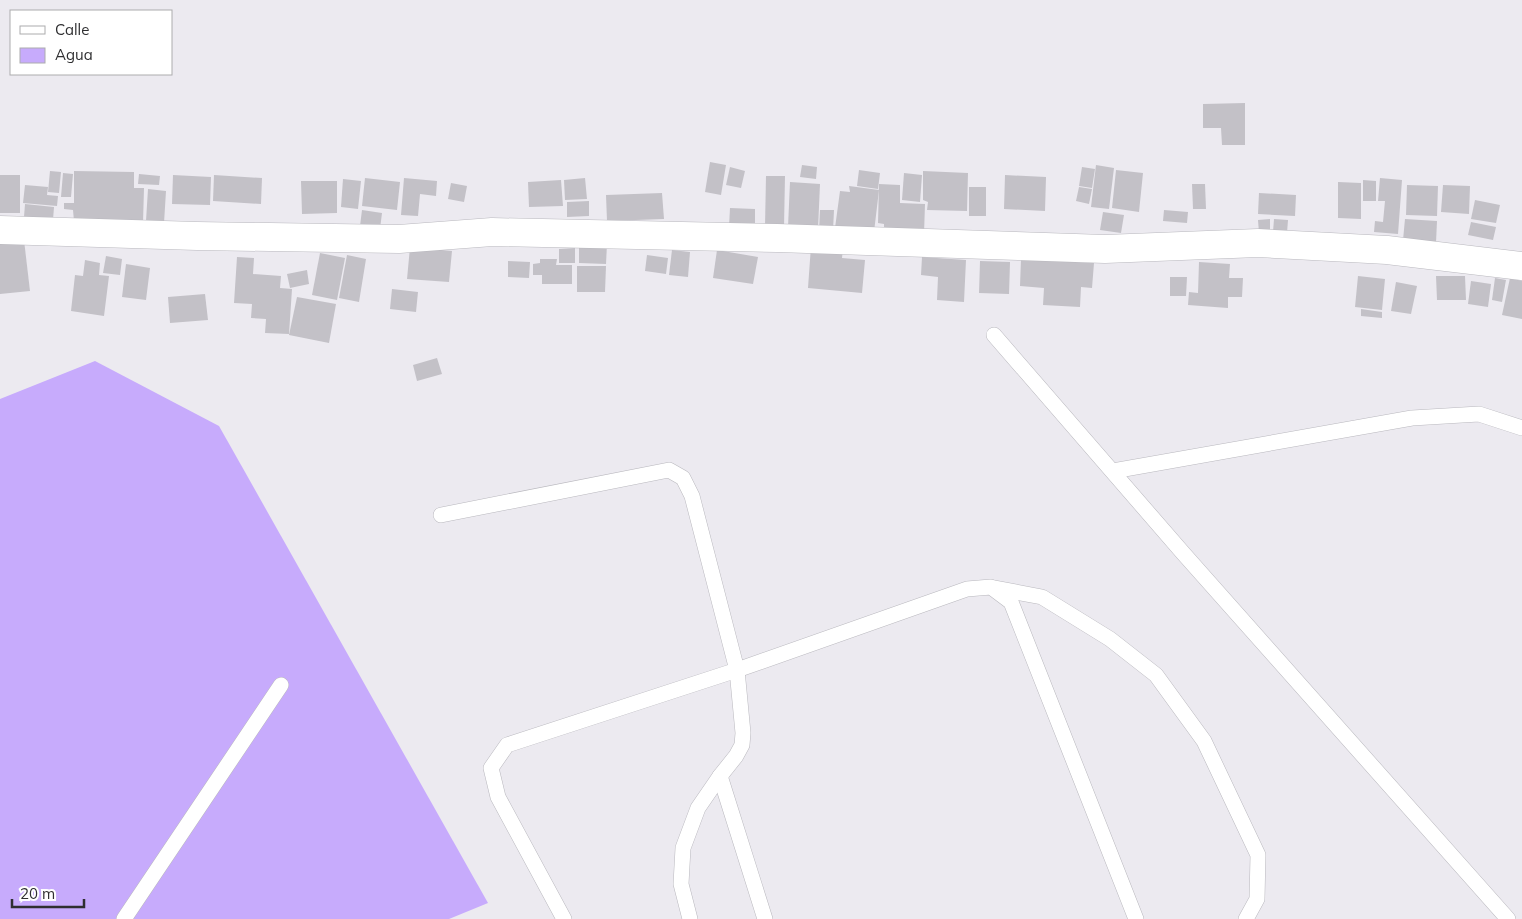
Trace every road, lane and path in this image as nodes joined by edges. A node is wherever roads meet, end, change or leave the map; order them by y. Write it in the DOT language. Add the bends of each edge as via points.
graph roads {
  1 [pos="0,230"];
  2 [pos="1522,266"];
  3 [pos="994,335"];
  4 [pos="1522,428"];
  5 [pos="1113,471"];
  6 [pos="441,515"];
  7 [pos="991,587"];
  8 [pos="737,670"];
  9 [pos="281,685"];
  10 [pos="720,776"];
  11 [pos="124,919"];
  12 [pos="564,919"];
  13 [pos="690,919"];
  14 [pos="765,919"];
  15 [pos="1136,919"];
  16 [pos="1246,919"];
  17 [pos="1508,919"];
  1 -- 2 [label="street" via="399,239 502,232 1105,250 1258,243 1388,250"];
  3 -- 5 [label="lane"];
  4 -- 5 [label="lane" via="1479,414 1412,418"];
  5 -- 17 [label="lane"];
  6 -- 8 [label="lane" via="670,470 684,478 692,496"];
  7 -- 8 [label="lane" via="967,589"];
  7 -- 15 [label="lane" via="1011,602"];
  7 -- 16 [label="lane" via="1042,597 1110,639 1156,676 1204,741 1258,855 1257,899"];
  8 -- 10 [label="lane" via="742,745"];
  8 -- 12 [label="lane" via="507,745 491,768 498,797"];
  9 -- 11 [label="lane"];
  10 -- 13 [label="lane" via="698,808 683,848 681,884"];
  10 -- 14 [label="lane"];
}
